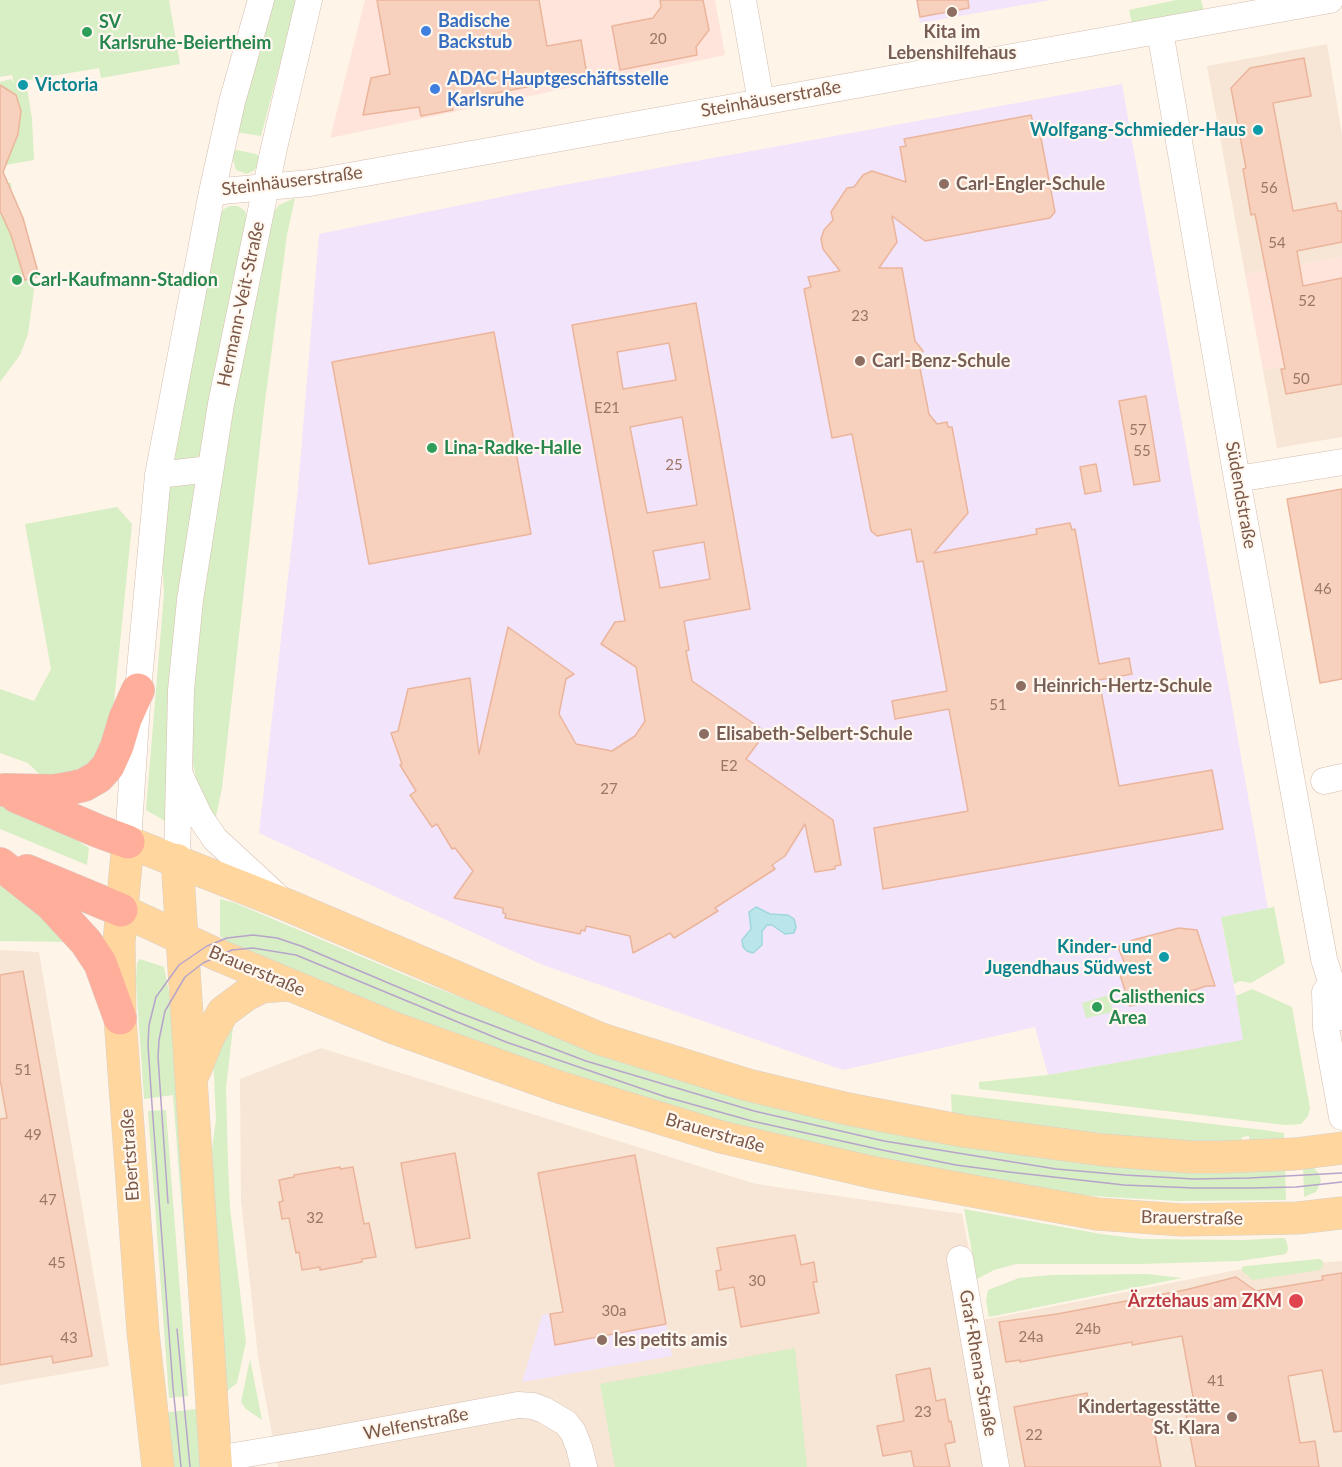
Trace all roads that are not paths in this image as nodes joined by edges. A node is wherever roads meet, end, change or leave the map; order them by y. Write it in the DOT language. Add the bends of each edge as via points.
graph roads {
  1 [pos="261,0"];
  2 [pos="309,0"];
  3 [pos="743,0"];
  4 [pos="1330,0"];
  5 [pos="1160,31"];
  6 [pos="761,102"];
  7 [pos="265,187"];
  8 [pos="212,192"];
  9 [pos="1342,462"];
  10 [pos="210,469"];
  11 [pos="158,475"];
  12 [pos="1237,478"];
  13 [pos="138,690"];
  14 [pos="178,769"];
  15 [pos="2,789"];
  16 [pos="128,842"];
  17 [pos="177,860"];
  18 [pos="0,863"];
  19 [pos="287,905"];
  20 [pos="121,910"];
  21 [pos="182,939"];
  22 [pos="1324,958"];
  23 [pos="288,985"];
  24 [pos="1342,1017"];
  25 [pos="120,1018"];
  26 [pos="192,1080"];
  27 [pos="1342,1117"];
  28 [pos="1342,1148"];
  29 [pos="1342,1213"];
  30 [pos="960,1259"];
  31 [pos="216,1463"];
  32 [pos="158,1467"];
  33 [pos="584,1467"];
  34 [pos="996,1467"];
  1 -- 8 [label="street"];
  2 -- 7 [label="street, Hermann-Veit-Straße"];
  3 -- 6 [label="street"];
  4 -- 5 [label="street, Steinhäuserstraße"];
  5 -- 6 [label="street, Steinhäuserstraße"];
  5 -- 12 [label="street, Südendstraße"];
  6 -- 7 [label="street, Steinhäuserstraße" via="310,183"];
  7 -- 8 [label="street, Steinhäuserstraße"];
  7 -- 10 [label="street, Hermann-Veit-Straße"];
  8 -- 11 [label="street"];
  9 -- 12 [label="street"];
  10 -- 11 [label="street"];
  10 -- 14 [label="street, Hermann-Veit-Straße" via="190,600"];
  11 -- 13 [label="street"];
  12 -- 22 [label="street, Südendstraße"];
  13 -- 15 [label="highway" via="108,766 98,777 71,788"];
  13 -- 16 [label="street"];
  14 -- 17 [label="street, Hermann-Veit-Straße"];
  14 -- 19 [label="street" via="215,839"];
  15 -- 16 [label="highway"];
  16 -- 17 [label="main road"];
  16 -- 20 [label="main road, Ebertstraße"];
  17 -- 19 [label="main road"];
  17 -- 21 [label="main road"];
  18 -- 20 [label="highway"];
  18 -- 25 [label="highway" via="51,904 86,942 100,963"];
  19 -- 28 [label="main road" via="602,1039 748,1085 848,1109 1008,1138 1191,1157 1295,1154"];
  20 -- 21 [label="main road, Brauerstraße"];
  20 -- 25 [label="main road, Ebertstraße"];
  21 -- 23 [label="main road, Brauerstraße"];
  21 -- 26 [label="main road"];
  22 -- 24 [label="street, Südendstraße"];
  22 -- 27 [label="street, Südendstraße" via="1326,1028"];
  23 -- 26 [label="main road" via="262,987 223,1012"];
  23 -- 29 [label="main road, Brauerstraße" via="559,1087 722,1137 830,1163 1097,1214 1182,1220 1298,1218"];
  25 -- 32 [label="main road, Ebertstraße" via="143,1332"];
  26 -- 31 [label="main road"];
  30 -- 34 [label="street, Graf-Rhena-Straße"];
  31 -- 33 [label="street, Welfenstraße" via="518,1405 544,1410 566,1423 573,1432"];
}
